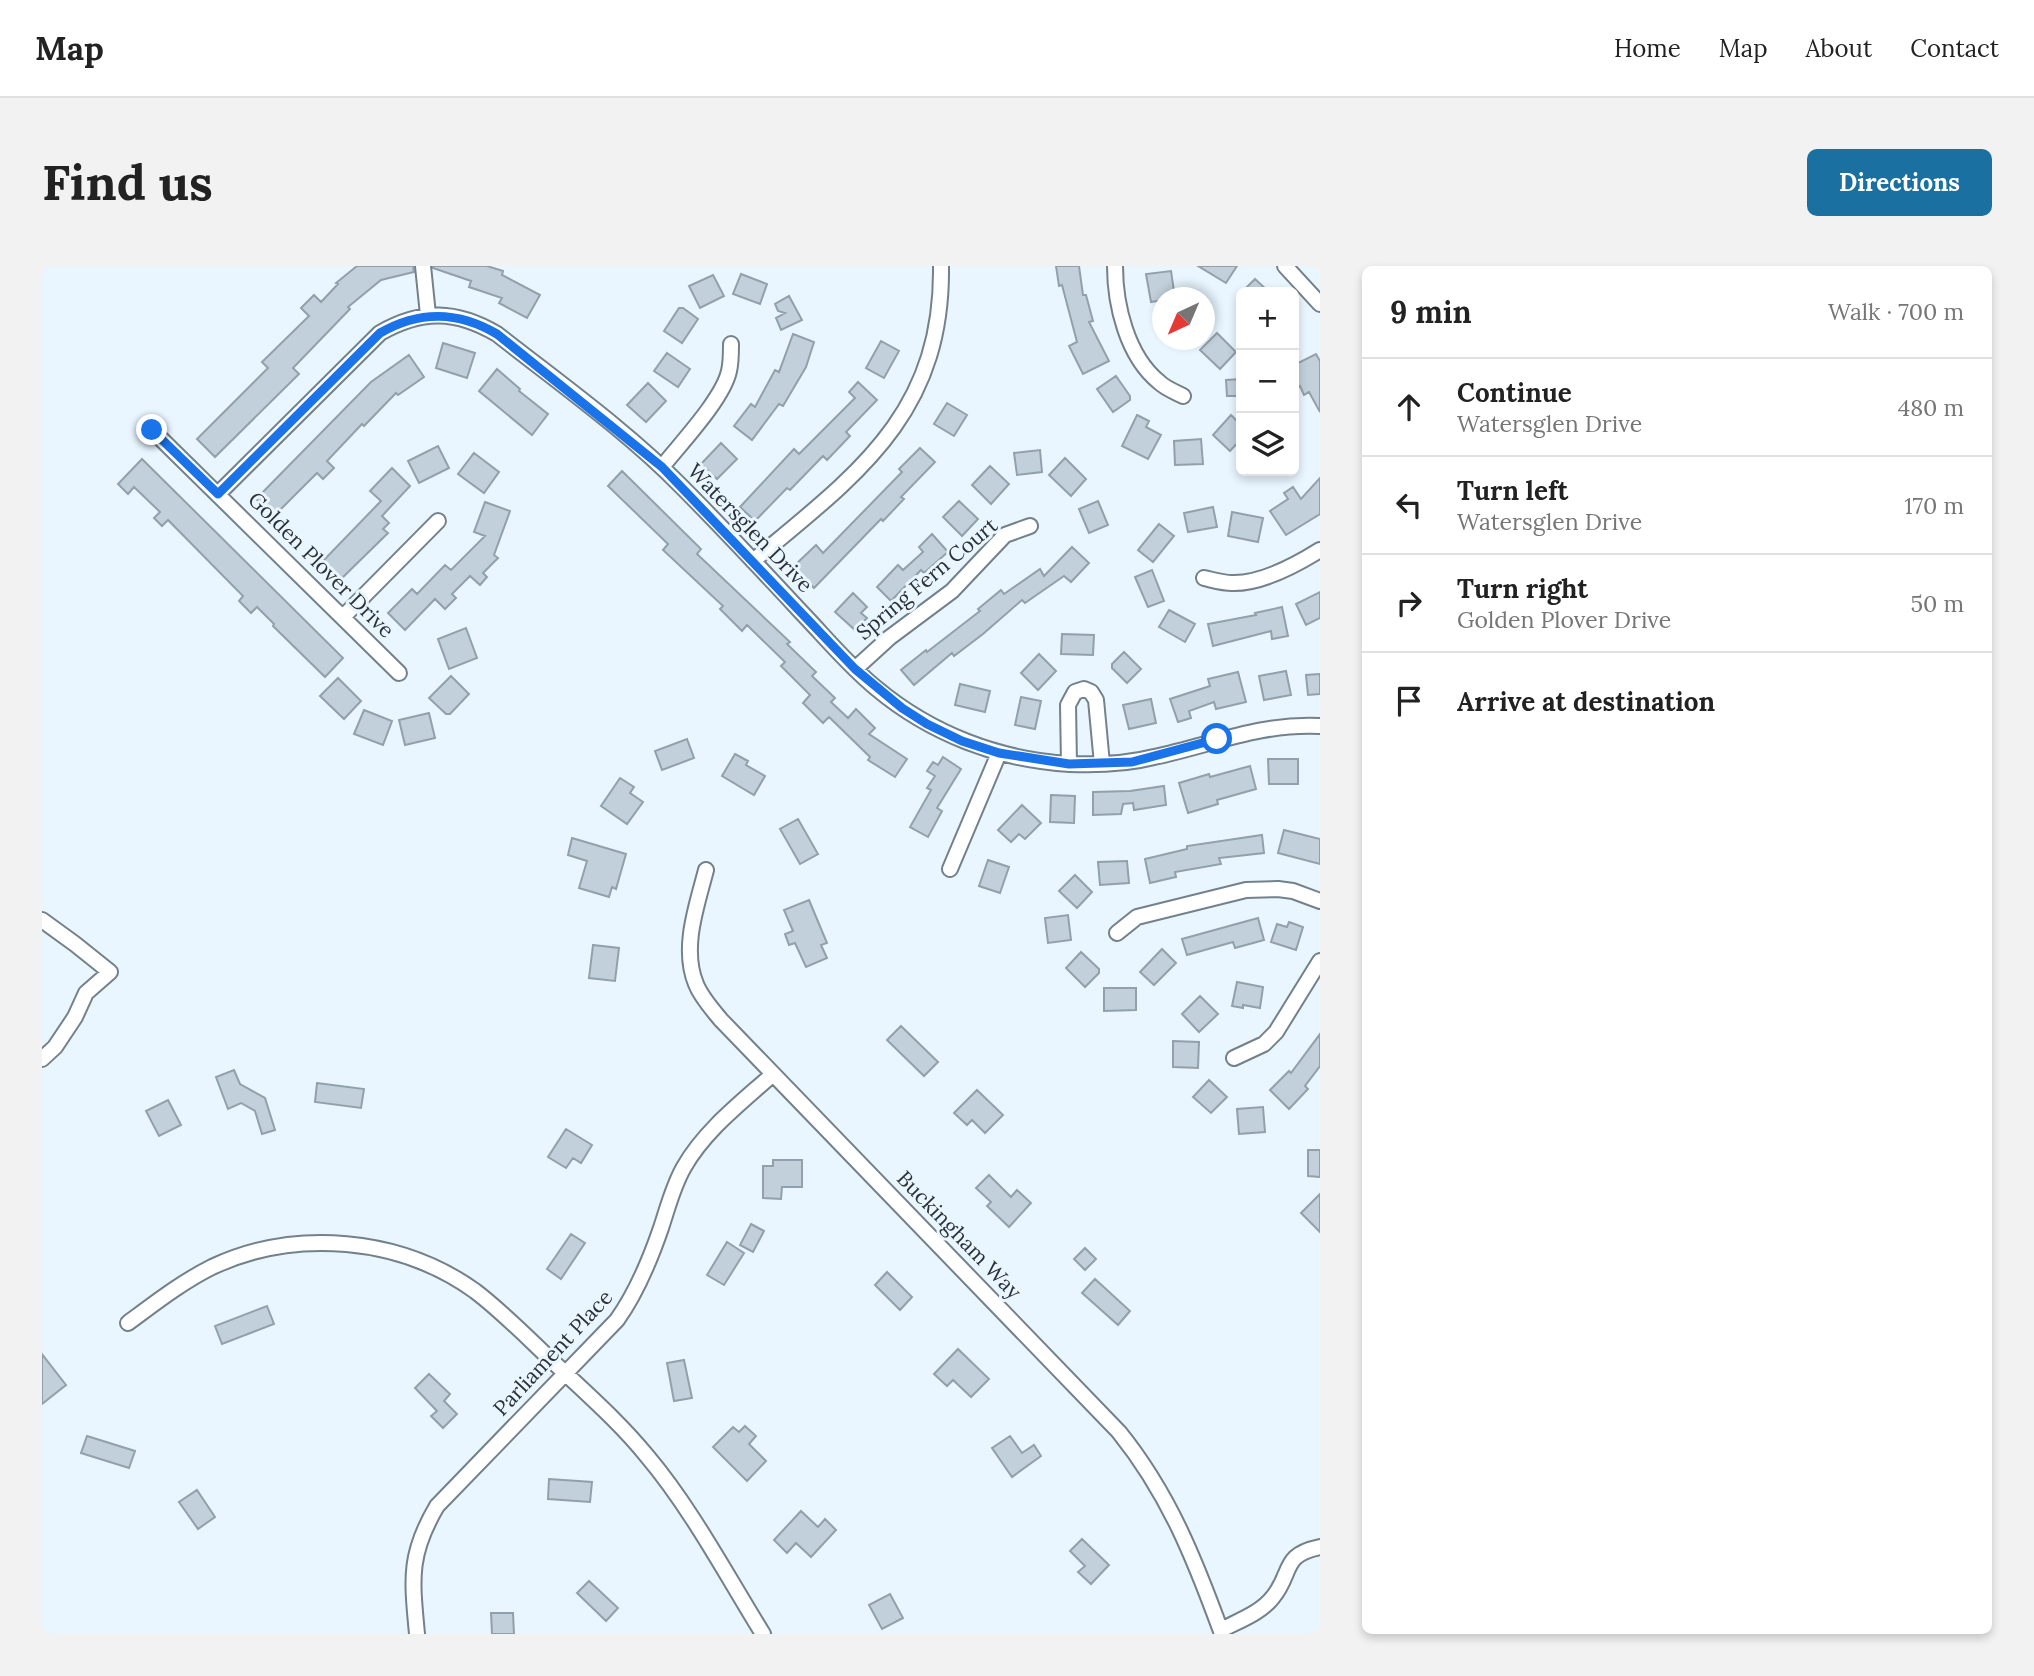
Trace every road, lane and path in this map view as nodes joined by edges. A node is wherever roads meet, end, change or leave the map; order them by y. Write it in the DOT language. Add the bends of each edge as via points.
graph roads {
  1 [pos="423,266"];
  2 [pos="941,266"];
  3 [pos="1115,266"];
  4 [pos="1285,266"];
  5 [pos="1320,304"];
  6 [pos="428,315"];
  7 [pos="731,344"];
  8 [pos="1183,396"];
  9 [pos="152,430"];
  10 [pos="662,467"];
  11 [pos="218,494"];
  12 [pos="438,520"];
  13 [pos="1030,526"];
  14 [pos="1320,550"];
  15 [pos="753,561"];
  16 [pos="1204,578"];
  17 [pos="343,617"];
  18 [pos="855,669"];
  19 [pos="399,673"];
  20 [pos="1320,726"];
  21 [pos="999,753"];
  22 [pos="1069,764"];
  23 [pos="1102,764"];
  24 [pos="950,869"];
  25 [pos="706,870"];
  26 [pos="1320,901"];
  27 [pos="42,920"];
  28 [pos="1117,933"];
  29 [pos="1320,961"];
  30 [pos="1234,1058"];
  31 [pos="42,1059"];
  32 [pos="773,1073"];
  33 [pos="128,1323"];
  34 [pos="565,1374"];
  35 [pos="1320,1547"];
  36 [pos="1222,1632"];
  37 [pos="417,1634"];
  38 [pos="763,1634"];
  1 -- 6 [label="street"];
  2 -- 15 [label="street" via="938,321 930,353 898,422 857,473"];
  3 -- 8 [label="street" via="1115,291 1129,339 1158,382"];
  4 -- 5 [label="street"];
  6 -- 10 [label="street, Watersglen Drive" via="456,316 497,334"];
  6 -- 11 [label="street, Watersglen Drive" via="380,333"];
  7 -- 10 [label="street" via="727,379"];
  9 -- 11 [label="street, Golden Plover Drive"];
  10 -- 15 [label="street, Watersglen Drive"];
  11 -- 17 [label="street, Golden Plover Drive"];
  12 -- 17 [label="street"];
  13 -- 18 [label="street, Spring Fern Court" via="1005,535 952,591"];
  14 -- 16 [label="street" via="1248,582"];
  15 -- 18 [label="street, Watersglen Drive"];
  17 -- 19 [label="street, Golden Plover Drive"];
  18 -- 21 [label="street, Watersglen Drive" via="927,724"];
  20 -- 23 [label="street, Watersglen Drive" via="1262,729 1157,757"];
  21 -- 22 [label="street, Watersglen Drive"];
  21 -- 24 [label="street"];
  22 -- 23 [label="street, Watersglen Drive"];
  22 -- 23 [label="street" via="1068,705 1075,692 1084,690 1096,700"];
  25 -- 32 [label="street, Buckingham Way" via="692,930 691,970 696,986 721,1020"];
  26 -- 28 [label="street" via="1286,890 1246,890 1137,917"];
  27 -- 31 [label="street" via="110,972 86,993 55,1047"];
  29 -- 30 [label="street" via="1276,1032 1264,1044"];
  32 -- 34 [label="street, Parliament Place" via="694,1150 631,1301"];
  32 -- 36 [label="street, Buckingham Way" via="1119,1432 1168,1502"];
  33 -- 34 [label="street" via="199,1274 232,1259 267,1248 311,1243 369,1247 426,1265 474,1291"];
  34 -- 37 [label="street, Parliament Place" via="457,1484 426,1525 414,1567"];
  34 -- 38 [label="street" via="626,1432 661,1474"];
  35 -- 36 [label="street" via="1294,1557 1262,1609"];
}
